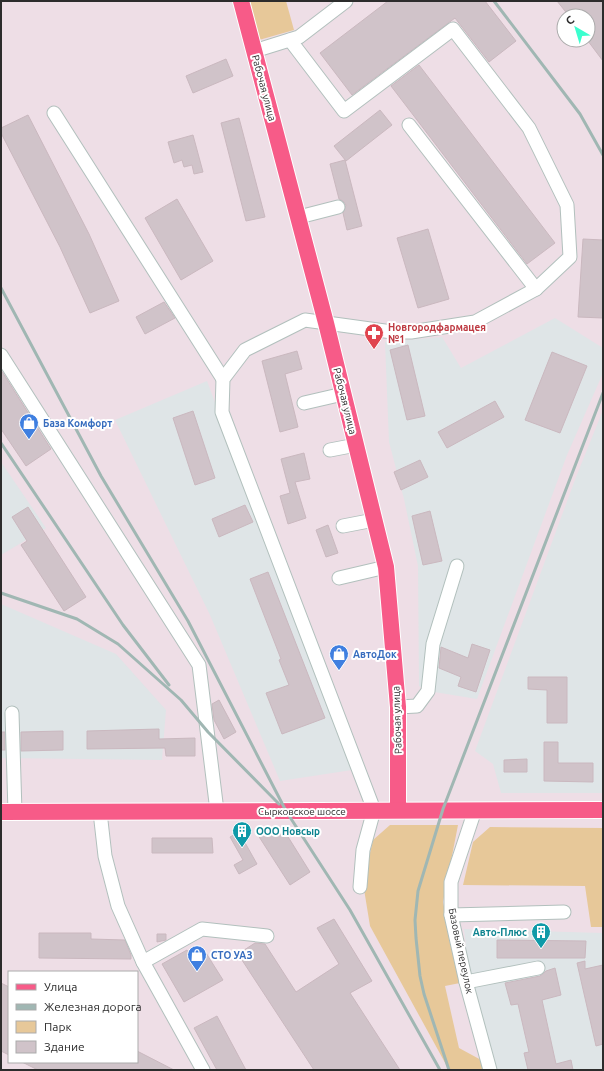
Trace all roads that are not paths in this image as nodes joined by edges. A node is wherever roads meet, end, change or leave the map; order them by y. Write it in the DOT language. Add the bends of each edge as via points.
graph roads {
  1 [pos="241,1"];
  2 [pos="346,1"];
  3 [pos="294,38"];
  4 [pos="254,51"];
  5 [pos="54,113"];
  6 [pos="410,125"];
  7 [pos="338,207"];
  8 [pos="299,217"];
  9 [pos="536,289"];
  10 [pos="326,323"];
  11 [pos="1,355"];
  12 [pos="223,379"];
  13 [pos="343,394"];
  14 [pos="304,403"];
  15 [pos="356,445"];
  16 [pos="330,450"];
  17 [pos="374,520"];
  18 [pos="343,526"];
  19 [pos="456,566"];
  20 [pos="386,567"];
  21 [pos="339,578"];
  22 [pos="398,706"];
  23 [pos="12,713"];
  24 [pos="374,810"];
  25 [pos="398,810"];
  26 [pos="475,810"];
  27 [pos="603,810"];
  28 [pos="217,811"];
  29 [pos="8,812"];
  30 [pos="100,812"];
  31 [pos="360,887"];
  32 [pos="564,912"];
  33 [pos="451,915"];
  34 [pos="267,936"];
  35 [pos="143,962"];
  36 [pos="538,968"];
  37 [pos="466,982"];
  38 [pos="204,1070"];
  39 [pos="490,1070"];
  1 -- 4 [label="main road, Рабочая улица"];
  2 -- 3 [label="street"];
  3 -- 4 [label="street"];
  3 -- 9 [label="street" via="344,111 452,28 529,128 567,205 570,257"];
  4 -- 8 [label="main road, Рабочая улица"];
  5 -- 12 [label="street"];
  6 -- 9 [label="street"];
  7 -- 8 [label="street"];
  8 -- 10 [label="main road, Рабочая улица"];
  9 -- 10 [label="street" via="475,322 411,332 392,332"];
  10 -- 12 [label="street" via="305,320 245,350"];
  10 -- 13 [label="main road, Рабочая улица"];
  11 -- 28 [label="street" via="199,665"];
  12 -- 24 [label="street" via="222,412"];
  13 -- 14 [label="street"];
  13 -- 15 [label="main road, Рабочая улица"];
  15 -- 16 [label="street"];
  15 -- 17 [label="main road, Рабочая улица"];
  17 -- 18 [label="street"];
  17 -- 20 [label="main road, Рабочая улица"];
  19 -- 22 [label="street" via="433,644 428,691 417,706"];
  20 -- 21 [label="street"];
  20 -- 22 [label="main road, Рабочая улица"];
  22 -- 25 [label="main road, Рабочая улица"];
  23 -- 29 [label="street"];
  24 -- 25 [label="main road, Сырковское шоссе"];
  24 -- 28 [label="main road, Сырковское шоссе"];
  24 -- 31 [label="street" via="363,850"];
  25 -- 26 [label="main road, Сырковское шоссе"];
  26 -- 27 [label="main road, Сырковское шоссе"];
  26 -- 33 [label="street, Базовый переулок" via="451,882"];
  28 -- 30 [label="main road, Сырковское шоссе"];
  29 -- 30 [label="main road, Сырковское шоссе"];
  30 -- 35 [label="street" via="105,856 118,906"];
  32 -- 33 [label="street"];
  33 -- 37 [label="street, Базовый переулок"];
  34 -- 35 [label="street" via="202,929"];
  35 -- 38 [label="street"];
  36 -- 37 [label="street"];
  37 -- 39 [label="street, Базовый переулок"];
}
